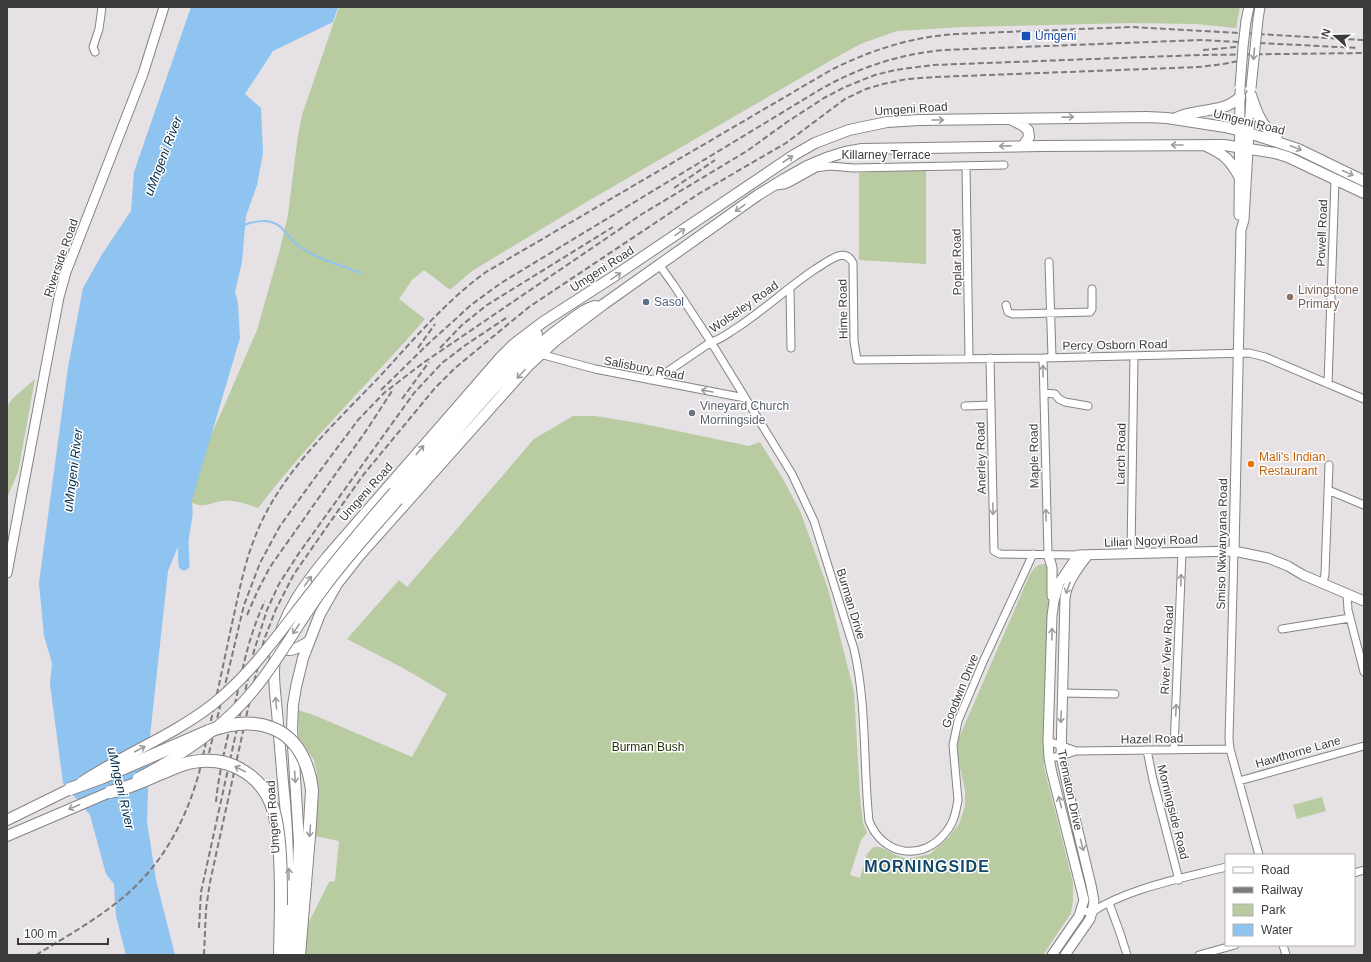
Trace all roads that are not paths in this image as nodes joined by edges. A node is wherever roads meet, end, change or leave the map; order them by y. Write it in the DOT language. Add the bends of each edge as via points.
graph roads {
  1 [pos="102,7"];
  2 [pos="164,7"];
  3 [pos="1249,7"];
  4 [pos="1260,7"];
  5 [pos="95,52"];
  6 [pos="1240,92"];
  7 [pos="1251,92"];
  8 [pos="1010,119"];
  9 [pos="1174,119"];
  10 [pos="1244,131"];
  11 [pos="1282,142"];
  12 [pos="1203,145"];
  13 [pos="1023,146"];
  14 [pos="1244,148"];
  15 [pos="1004,165"];
  16 [pos="966,166"];
  17 [pos="1239,176"];
  18 [pos="1335,180"];
  19 [pos="1364,181"];
  20 [pos="773,186"];
  21 [pos="1364,193"];
  22 [pos="1241,230"];
  23 [pos="851,258"];
  24 [pos="1049,262"];
  25 [pos="660,266"];
  26 [pos="790,288"];
  27 [pos="1092,289"];
  28 [pos="584,297"];
  29 [pos="604,304"];
  30 [pos="1006,305"];
  31 [pos="1050,313"];
  32 [pos="711,342"];
  33 [pos="791,348"];
  34 [pos="1238,353"];
  35 [pos="540,354"];
  36 [pos="1134,356"];
  37 [pos="1052,357"];
  38 [pos="969,358"];
  39 [pos="990,358"];
  40 [pos="1043,358"];
  41 [pos="857,360"];
  42 [pos="650,380"];
  43 [pos="1328,384"];
  44 [pos="1044,393"];
  45 [pos="745,398"];
  46 [pos="1364,399"];
  47 [pos="991,405"];
  48 [pos="965,406"];
  49 [pos="1088,406"];
  50 [pos="1328,466"];
  51 [pos="1328,490"];
  52 [pos="396,496"];
  53 [pos="1364,505"];
  54 [pos="1234,551"];
  55 [pos="1182,552"];
  56 [pos="1131,553"];
  57 [pos="1000,554"];
  58 [pos="1033,554"];
  59 [pos="1048,554"];
  60 [pos="1078,554"];
  61 [pos="1088,555"];
  62 [pos="7,573"];
  63 [pos="1323,583"];
  64 [pos="1347,594"];
  65 [pos="1364,601"];
  66 [pos="1064,609"];
  67 [pos="1053,612"];
  68 [pos="1350,618"];
  69 [pos="1282,629"];
  70 [pos="308,642"];
  71 [pos="276,648"];
  72 [pos="1051,668"];
  73 [pos="1062,668"];
  74 [pos="1364,672"];
  75 [pos="1062,693"];
  76 [pos="1115,694"];
  77 [pos="1048,742"];
  78 [pos="1061,746"];
  79 [pos="1364,746"];
  80 [pos="1174,749"];
  81 [pos="1230,749"];
  82 [pos="1147,750"];
  83 [pos="1076,752"];
  84 [pos="1061,756"];
  85 [pos="1049,758"];
  86 [pos="1239,780"];
  87 [pos="70,789"];
  88 [pos="110,792"];
  89 [pos="7,820"];
  90 [pos="1077,828"];
  91 [pos="1067,831"];
  92 [pos="875,834"];
  93 [pos="7,836"];
  94 [pos="1259,854"];
  95 [pos="1225,867"];
  96 [pos="1179,880"];
  97 [pos="1084,900"];
  98 [pos="1102,903"];
  99 [pos="1081,911"];
  100 [pos="1092,912"];
  101 [pos="1231,946"];
  102 [pos="280,955"];
  103 [pos="285,955"];
  104 [pos="293,955"];
  105 [pos="299,955"];
  106 [pos="1052,955"];
  107 [pos="1066,955"];
  108 [pos="1127,955"];
  109 [pos="1199,955"];
  1 -- 5 [label="street" via="100,29 93,47"];
  2 -- 62 [label="street, Riverside Road" via="143,74 66,272 59,297"];
  3 -- 6 [label="street, Smiso Nkwanyana Road, bridge"];
  4 -- 7 [label="street, Smiso Nkwanyana Road, one-way, bridge"];
  6 -- 9 [label="main road" via="1230,105 1187,113"];
  6 -- 10 [label="street, Smiso Nkwanyana Road"];
  7 -- 10 [label="street, Smiso Nkwanyana Road"];
  7 -- 11 [label="main road" via="1262,123"];
  8 -- 9 [label="main road, Umgeni Road, one-way"];
  8 -- 13 [label="main road" via="1028,130 1029,137"];
  28 -- 8 [label="main road, Umgeni Road, one-way" via="794,155 835,135 887,122"];
  9 -- 10 [label="main road, Umgeni Road"];
  10 -- 11 [label="main road, Umgeni Road"];
  10 -- 14 [label="street, Smiso Nkwanyana Road"];
  11 -- 19 [label="main road, Umgeni Road, one-way"];
  12 -- 13 [label="main road, Umgeni Road, one-way"];
  12 -- 14 [label="main road, Umgeni Road"];
  12 -- 17 [label="main road" via="1226,157"];
  13 -- 20 [label="main road, Umgeni Road, one-way" via="862,149 826,158"];
  14 -- 17 [label="street, Smiso Nkwanyana Road"];
  14 -- 18 [label="main road, Umgeni Road" via="1288,157"];
  14 -- 22 [label="street, Smiso Nkwanyana Road" via="1244,220"];
  15 -- 16 [label="street, Killarney Terrace"];
  16 -- 20 [label="street, Killarney Terrace" via="822,167 784,185"];
  16 -- 38 [label="street, Poplar Road"];
  17 -- 22 [label="street, Smiso Nkwanyana Road"];
  18 -- 21 [label="main road, Umgeni Road"];
  18 -- 43 [label="street, Powell Road"];
  20 -- 25 [label="main road, Umgeni Road, one-way"];
  22 -- 34 [label="street, Smiso Nkwanyana Road"];
  23 -- 26 [label="street, Wolseley Road" via="845,255 832,259"];
  23 -- 41 [label="street, Hime Road" via="854,273 854,341"];
  24 -- 31 [label="street"];
  25 -- 29 [label="main road, Umgeni Road"];
  25 -- 32 [label="street, Burman Drive"];
  26 -- 32 [label="street, Wolseley Road" via="744,323"];
  26 -- 33 [label="street"];
  27 -- 31 [label="street" via="1090,312"];
  28 -- 52 [label="main road" via="516,354"];
  71 -- 28 [label="main road, Umgeni Road, one-way" via="292,604 308,580 455,409 514,344 543,322"];
  29 -- 35 [label="main road, Umgeni Road"];
  29 -- 52 [label="main road" via="584,310 527,355"];
  30 -- 31 [label="street" via="1008,312 1013,314"];
  31 -- 37 [label="street"];
  32 -- 42 [label="street, Wolseley Road" via="658,378"];
  32 -- 45 [label="street, Burman Drive"];
  34 -- 36 [label="street, Percy Osborn Road"];
  34 -- 43 [label="street, Percy Osborn Road" via="1257,354"];
  34 -- 54 [label="street, Smiso Nkwanyana Road"];
  35 -- 42 [label="street, Salisbury Road" via="594,369"];
  35 -- 70 [label="main road, Umgeni Road, one-way" via="349,568 326,600"];
  36 -- 37 [label="street, Percy Osborn Road"];
  36 -- 56 [label="street, Larch Road"];
  37 -- 40 [label="street, Percy Osborn Road"];
  38 -- 39 [label="street, Percy Osborn Road"];
  38 -- 41 [label="street, Percy Osborn Road"];
  39 -- 40 [label="street, Percy Osborn Road"];
  39 -- 47 [label="street, Anerley Road"];
  44 -- 40 [label="street, Maple Road, one-way"];
  45 -- 42 [label="street, Salisbury Road, one-way"];
  43 -- 46 [label="street, Percy Osborn Road"];
  44 -- 49 [label="street" via="1055,394 1065,402"];
  59 -- 44 [label="street, Maple Road, one-way"];
  45 -- 92 [label="street, Burman Drive" via="792,474 810,512 854,648 863,700 869,821"];
  47 -- 48 [label="street"];
  47 -- 57 [label="street, Anerley Road, one-way" via="994,548 995,552"];
  50 -- 51 [label="street"];
  51 -- 53 [label="street"];
  51 -- 63 [label="street"];
  87 -- 52 [label="main road, one-way, bridge" via="174,731 229,691 261,657 339,557"];
  52 -- 88 [label="main road, one-way, bridge" via="322,591 273,665 239,706 214,731 191,747"];
  54 -- 55 [label="street, Lilian Ngoyi Road"];
  54 -- 63 [label="street, Lilian Ngoyi Road" via="1268,558"];
  54 -- 81 [label="street, Smiso Nkwanyana Road" via="1228,730"];
  55 -- 56 [label="street, Lilian Ngoyi Road"];
  80 -- 55 [label="street, River View Road, one-way"];
  56 -- 61 [label="street, Lilian Ngoyi Road"];
  57 -- 58 [label="street, Lilian Ngoyi Road"];
  58 -- 59 [label="street, Lilian Ngoyi Road"];
  58 -- 92 [label="street, Goodwin Drive" via="958,721 953,761 958,800 951,826 939,840 918,850 896,850"];
  59 -- 60 [label="street, Lilian Ngoyi Road"];
  59 -- 67 [label="street" via="1052,567"];
  60 -- 61 [label="street, Lilian Ngoyi Road"];
  60 -- 67 [label="street, Trematon Drive" via="1059,583"];
  61 -- 66 [label="street, Trematon Drive, one-way" via="1069,584"];
  63 -- 64 [label="street, Lilian Ngoyi Road"];
  64 -- 65 [label="street, Lilian Ngoyi Road"];
  64 -- 68 [label="street"];
  66 -- 67 [label="street" via="1064,606 1057,603"];
  66 -- 73 [label="street, Trematon Drive"];
  72 -- 67 [label="street, Trematon Drive, one-way"];
  68 -- 69 [label="street"];
  68 -- 74 [label="street"];
  70 -- 71 [label="main road" via="289,651"];
  70 -- 104 [label="main road, Umgeni Road, one-way" via="296,687 292,729 299,842"];
  103 -- 71 [label="main road, Umgeni Road, one-way" via="289,880 275,691"];
  72 -- 73 [label="street"];
  72 -- 77 [label="street, Trematon Drive"];
  73 -- 75 [label="street, Trematon Drive"];
  75 -- 76 [label="street"];
  75 -- 78 [label="street, Trematon Drive, one-way"];
  77 -- 78 [label="street, Hazel Road"];
  77 -- 85 [label="street, Trematon Drive"];
  78 -- 83 [label="street, Hazel Road"];
  78 -- 84 [label="street, Trematon Drive"];
  79 -- 86 [label="street, Hawthorne Lane"];
  80 -- 81 [label="street, Hazel Road"];
  80 -- 82 [label="street, Hazel Road"];
  81 -- 86 [label="street, Smiso Nkwanyana Road"];
  82 -- 83 [label="street, Hazel Road"];
  82 -- 96 [label="street, Morningside Road"];
  83 -- 84 [label="street, Hazel Road"];
  84 -- 85 [label="street, Hazel Road"];
  84 -- 90 [label="street, Trematon Drive"];
  91 -- 85 [label="street, Trematon Drive, one-way"];
  86 -- 94 [label="street, Smiso Nkwanyana Road"];
  87 -- 89 [label="main road"];
  87 -- 105 [label="highway, one-way, bridge" via="217,728 247,723 263,725 282,733 297,747 306,762 312,790"];
  88 -- 93 [label="main road, one-way"];
  102 -- 88 [label="highway, one-way, bridge" via="281,905 276,816 268,796 249,774 224,762 206,760 193,762"];
  90 -- 91 [label="street"];
  90 -- 98 [label="street, Trematon Drive, one-way" via="1091,885"];
  91 -- 97 [label="street, Trematon Drive"];
  95 -- 96 [label="street"];
  96 -- 98 [label="street"];
  97 -- 98 [label="street"];
  97 -- 99 [label="street, Trematon Drive"];
  98 -- 100 [label="street, Trematon Drive"];
  98 -- 108 [label="street" via="1120,933"];
  99 -- 100 [label="street"];
  99 -- 106 [label="street, Trematon Drive"];
  100 -- 107 [label="street, Trematon Drive"];
  101 -- 109 [label="street"];
}
